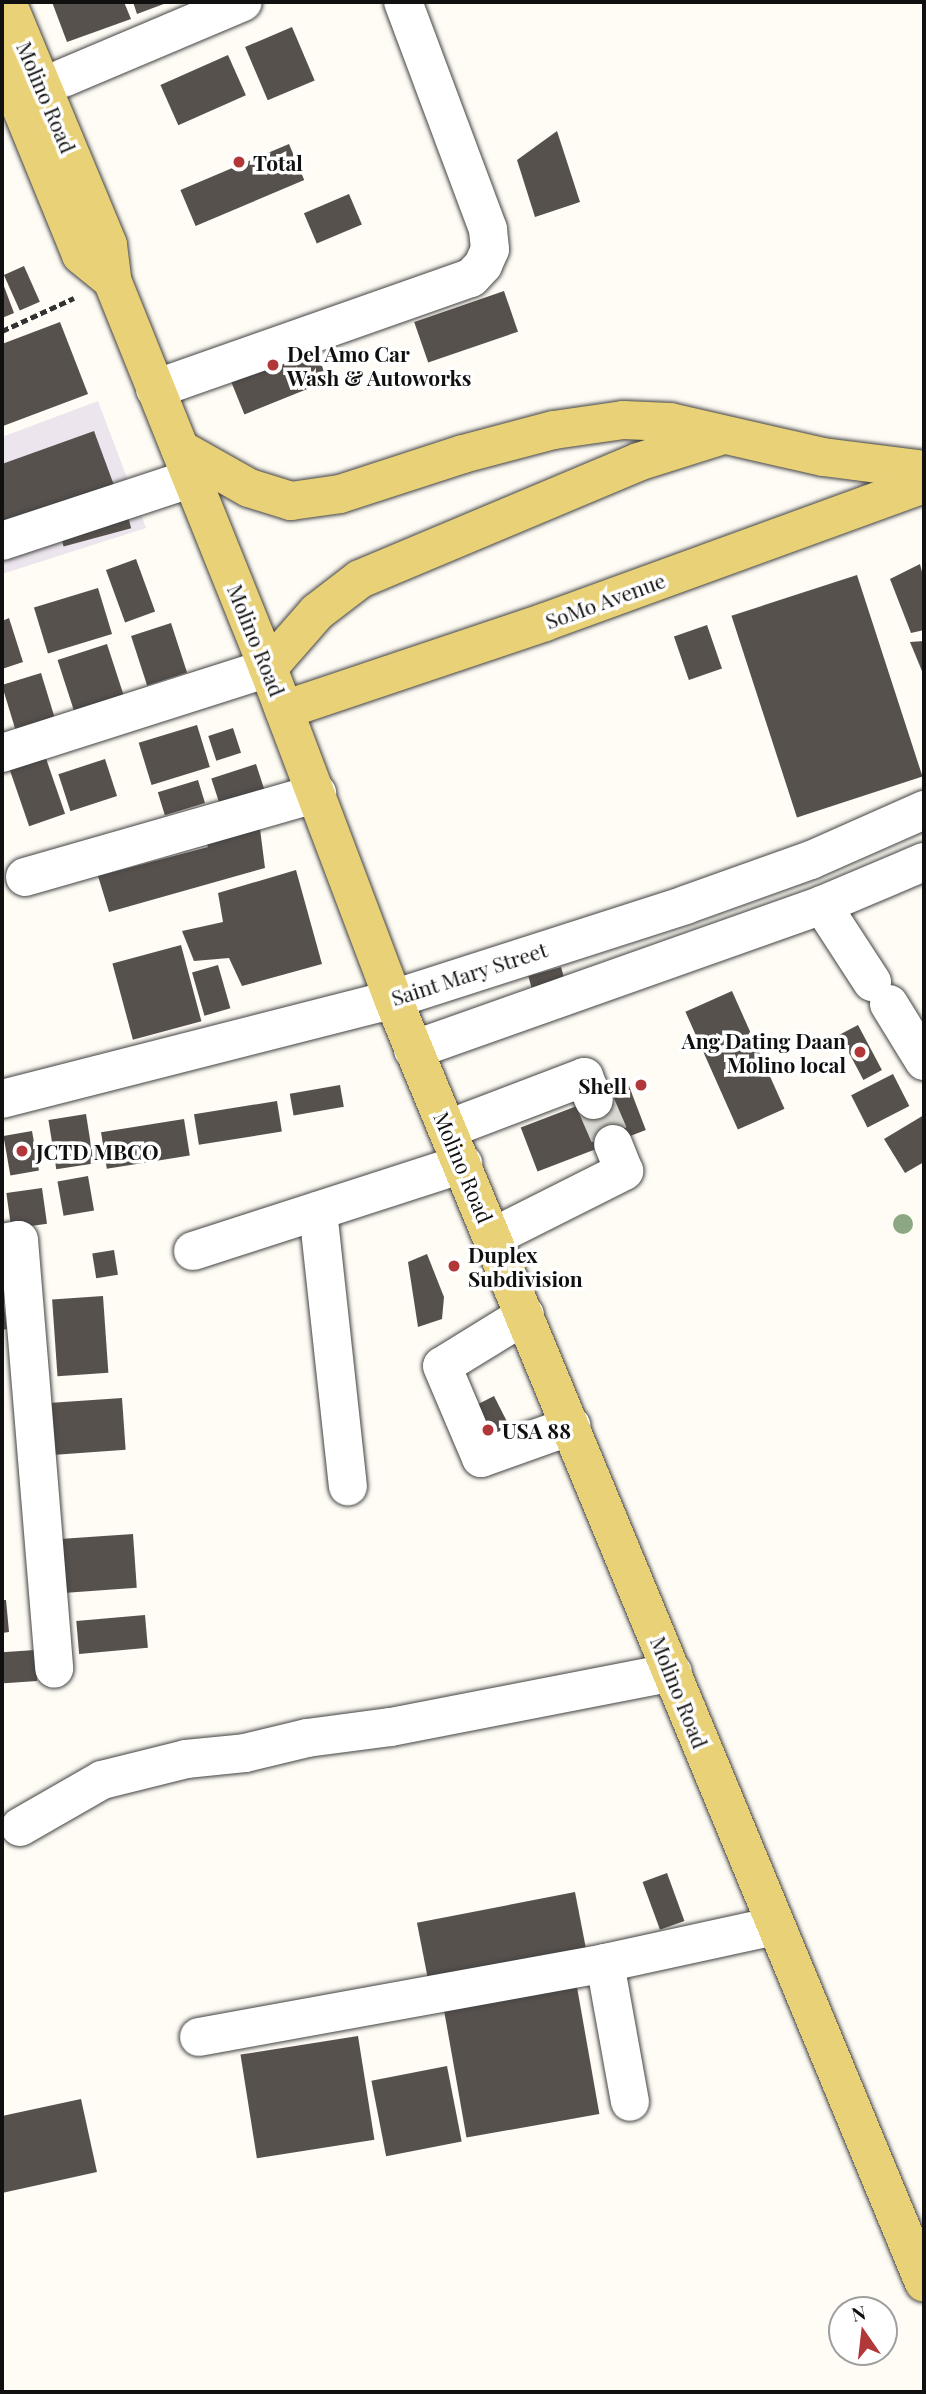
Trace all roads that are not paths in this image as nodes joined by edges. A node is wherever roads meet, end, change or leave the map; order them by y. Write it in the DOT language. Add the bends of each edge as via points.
graph roads {
  1 [pos="7,2"];
  2 [pos="34,2"];
  3 [pos="243,2"];
  4 [pos="403,2"];
  5 [pos="2,61"];
  6 [pos="63,78"];
  7 [pos="10,84"];
  8 [pos="86,193"];
  9 [pos="112,280"];
  10 [pos="155,389"];
  11 [pos="723,435"];
  12 [pos="186,463"];
  13 [pos="924,470"];
  14 [pos="924,484"];
  15 [pos="2,541"];
  16 [pos="268,668"];
  17 [pos="284,710"];
  18 [pos="2,753"];
  19 [pos="317,793"];
  20 [pos="924,810"];
  21 [pos="924,862"];
  22 [pos="25,877"];
  23 [pos="822,905"];
  24 [pos="393,999"];
  25 [pos="414,1050"];
  26 [pos="924,1061"];
  27 [pos="2,1099"];
  28 [pos="594,1100"];
  29 [pos="448,1129"];
  30 [pos="612,1143"];
  31 [pos="463,1164"];
  32 [pos="318,1211"];
  33 [pos="493,1237"];
  34 [pos="2,1243"];
  35 [pos="194,1251"];
  36 [pos="525,1315"];
  37 [pos="571,1426"];
  38 [pos="348,1486"];
  39 [pos="54,1670"];
  40 [pos="673,1672"];
  41 [pos="20,1827"];
  42 [pos="774,1926"];
  43 [pos="606,1963"];
  44 [pos="199,2037"];
  45 [pos="630,2102"];
  46 [pos="914,2230"];
  47 [pos="924,2283"];
  1 -- 8 [label="main road, Molino Road"];
  2 -- 6 [label="main road, Molino Road"];
  3 -- 6 [label="street"];
  4 -- 10 [label="street" via="488,229 490,249 483,265 471,278"];
  5 -- 7 [label="main road, Molino Road"];
  6 -- 8 [label="main road, Molino Road"];
  7 -- 9 [label="main road, Molino Road" via="81,255"];
  8 -- 9 [label="main road, Molino Road" via="108,245"];
  9 -- 10 [label="main road, Molino Road"];
  10 -- 12 [label="main road, Molino Road"];
  11 -- 12 [label="main road" via="670,422 579,425 463,454 340,494 291,501"];
  11 -- 13 [label="main road" via="823,457"];
  11 -- 16 [label="main road" via="638,462 359,579 317,612"];
  12 -- 15 [label="street"];
  12 -- 16 [label="main road, Molino Road"];
  14 -- 17 [label="main road, SoMo Avenue" via="545,622"];
  16 -- 17 [label="main road, Molino Road"];
  16 -- 18 [label="street"];
  17 -- 19 [label="main road, Molino Road"];
  19 -- 22 [label="street"];
  19 -- 24 [label="main road, Molino Road"];
  20 -- 24 [label="street, Saint Mary Street" via="811,860 685,905"];
  21 -- 23 [label="street"];
  23 -- 25 [label="street"];
  23 -- 26 [label="street"];
  24 -- 25 [label="main road, Molino Road"];
  24 -- 27 [label="street, Saint Mary Street"];
  25 -- 29 [label="main road, Molino Road"];
  28 -- 29 [label="street" via="584,1077"];
  29 -- 31 [label="main road, Molino Road"];
  30 -- 33 [label="street" via="624,1171"];
  31 -- 32 [label="street"];
  31 -- 33 [label="main road, Molino Road"];
  32 -- 35 [label="street"];
  32 -- 38 [label="street"];
  33 -- 36 [label="main road, Molino Road"];
  34 -- 39 [label="street" via="19,1240"];
  36 -- 37 [label="main road, Molino Road"];
  36 -- 37 [label="street" via="442,1366 481,1458"];
  37 -- 40 [label="main road, Molino Road"];
  40 -- 41 [label="street" via="391,1727 307,1738 245,1754 186,1759 102,1780"];
  40 -- 42 [label="main road, Molino Road"];
  42 -- 43 [label="street"];
  42 -- 46 [label="main road, Molino Road"];
  43 -- 44 [label="street"];
  43 -- 45 [label="street"];
  46 -- 47 [label="main road, Molino Road"];
}
